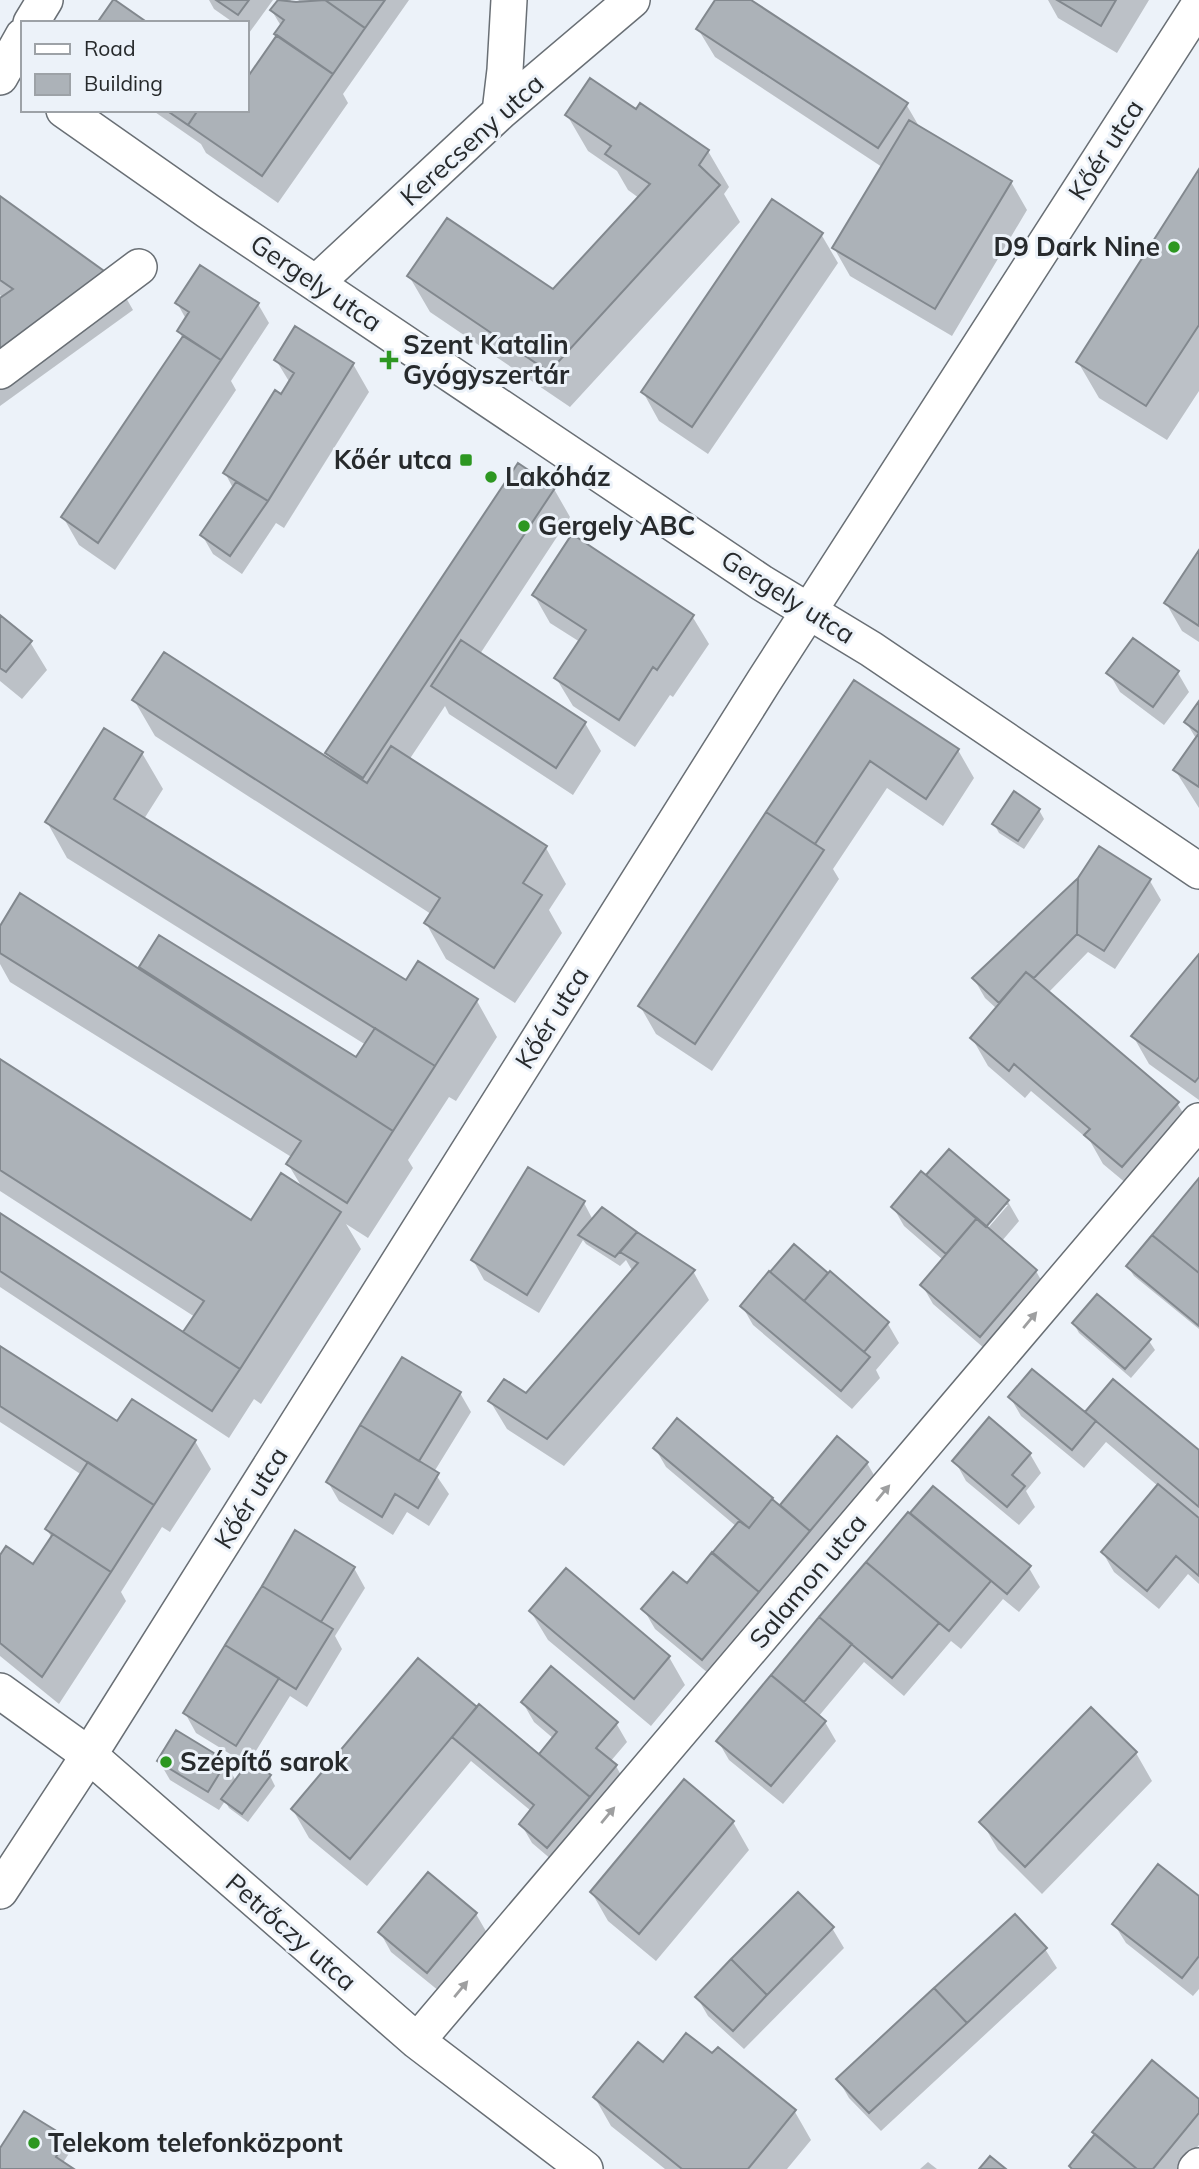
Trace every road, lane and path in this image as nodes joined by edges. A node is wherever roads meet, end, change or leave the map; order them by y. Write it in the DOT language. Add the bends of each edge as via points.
graph roads {
  1 [pos="45,0"];
  2 [pos="509,0"];
  3 [pos="632,0"];
  4 [pos="1199,5"];
  5 [pos="32,21"];
  6 [pos="21,41"];
  7 [pos="7,73"];
  8 [pos="67,112"];
  9 [pos="500,112"];
  10 [pos="139,267"];
  11 [pos="316,283"];
  12 [pos="0,371"];
  13 [pos="809,611"];
  14 [pos="1199,871"];
  15 [pos="1199,1121"];
  16 [pos="0,1691"];
  17 [pos="89,1755"];
  18 [pos="0,1891"];
  19 [pos="417,2041"];
  20 [pos="585,2169"];
  1 -- 5 [label="street"];
  2 -- 9 [label="street"];
  3 -- 9 [label="street, Kerecseny utca"];
  4 -- 13 [label="street, Kőér utca"];
  6 -- 7 [label="street"];
  8 -- 11 [label="street, Gergely utca"];
  9 -- 11 [label="street, Kerecseny utca"];
  10 -- 12 [label="street"];
  11 -- 13 [label="street, Gergely utca"];
  13 -- 14 [label="street, Gergely utca"];
  13 -- 17 [label="street, Kőér utca"];
  19 -- 15 [label="street, Salamon utca, one-way"];
  16 -- 17 [label="street, Petrőczy utca"];
  17 -- 18 [label="street, Kőér utca"];
  17 -- 19 [label="street, Petrőczy utca"];
  19 -- 20 [label="street, Petrőczy utca"];
}
